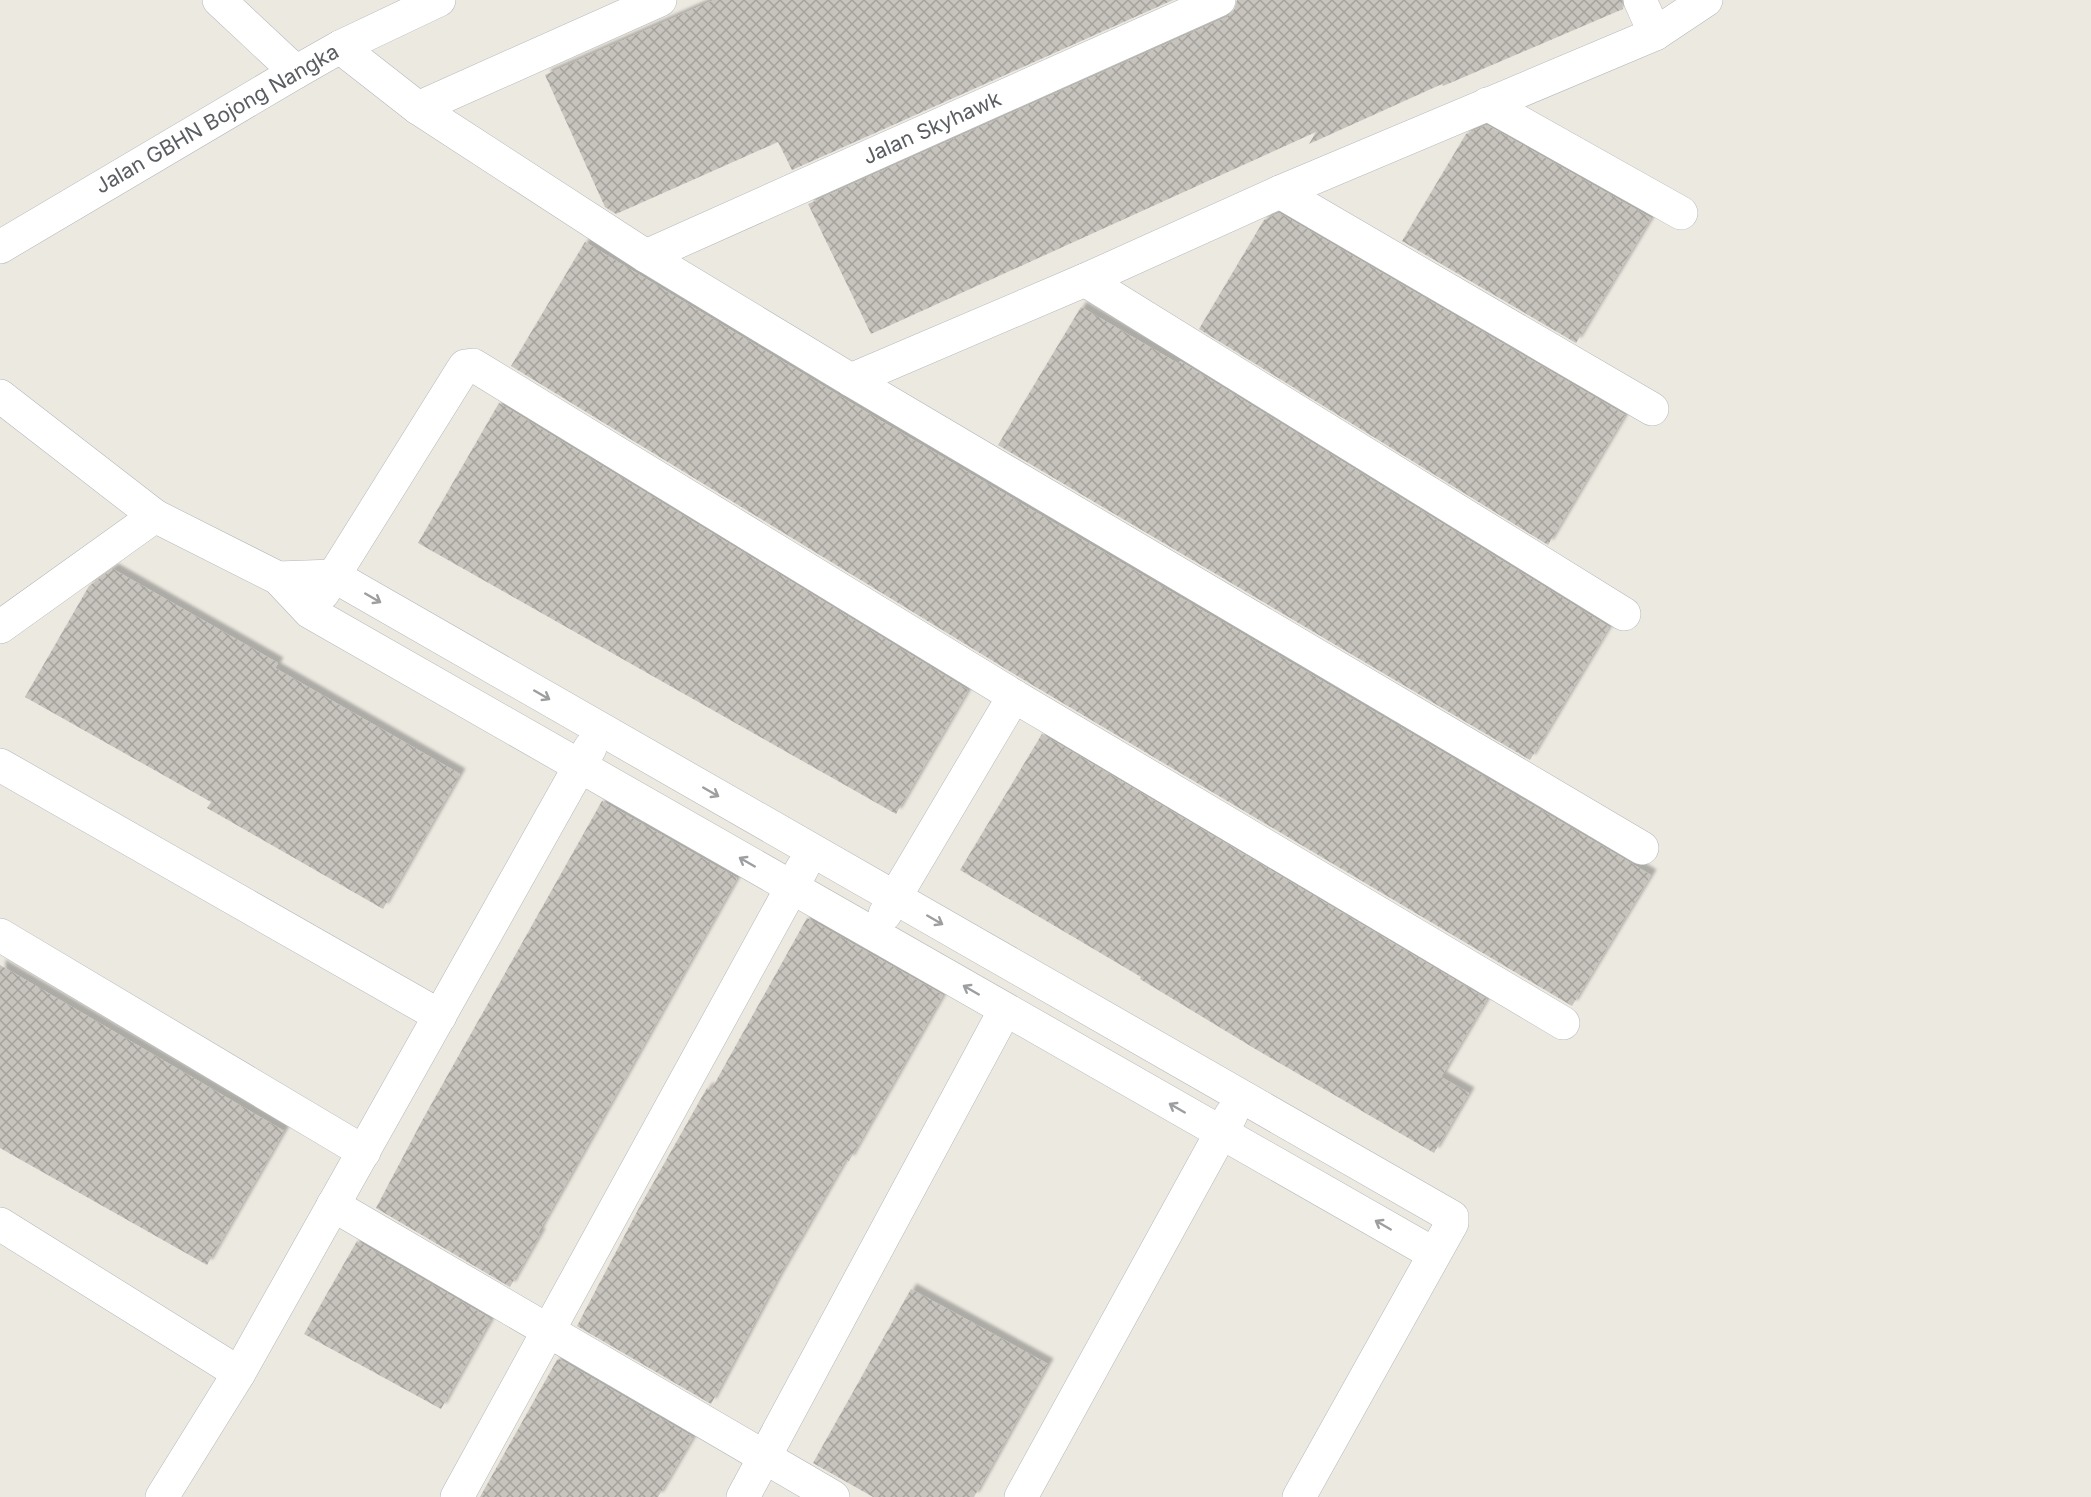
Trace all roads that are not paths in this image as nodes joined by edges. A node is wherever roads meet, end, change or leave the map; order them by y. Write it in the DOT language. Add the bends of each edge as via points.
graph roads {
  1 [pos="219,0"];
  2 [pos="439,0"];
  3 [pos="660,0"];
  4 [pos="1219,0"];
  5 [pos="1640,0"];
  6 [pos="1706,0"];
  7 [pos="1655,34"];
  8 [pos="340,47"];
  9 [pos="296,72"];
  10 [pos="1486,104"];
  11 [pos="418,108"];
  12 [pos="1280,192"];
  13 [pos="1681,213"];
  14 [pos="0,247"];
  15 [pos="646,256"];
  16 [pos="1085,280"];
  17 [pos="851,380"];
  18 [pos="0,396"];
  19 [pos="1652,409"];
  20 [pos="155,516"];
  21 [pos="334,576"];
  22 [pos="278,578"];
  23 [pos="310,612"];
  24 [pos="1624,614"];
  25 [pos="0,627"];
  26 [pos="1014,696"];
  27 [pos="602,729"];
  28 [pos="0,765"];
  29 [pos="579,765"];
  30 [pos="1642,848"];
  31 [pos="812,850"];
  32 [pos="792,887"];
  33 [pos="895,897"];
  34 [pos="874,934"];
  35 [pos="0,935"];
  36 [pos="1005,1010"];
  37 [pos="440,1016"];
  38 [pos="1563,1023"];
  39 [pos="1242,1095"];
  40 [pos="1221,1133"];
  41 [pos="364,1152"];
  42 [pos="333,1205"];
  43 [pos="0,1224"];
  44 [pos="1434,1254"];
  45 [pos="549,1331"];
  46 [pos="239,1373"];
  47 [pos="765,1457"];
  48 [pos="162,1497"];
  49 [pos="457,1497"];
  50 [pos="743,1497"];
  51 [pos="833,1497"];
  52 [pos="1021,1497"];
  53 [pos="1299,1497"];
  1 -- 9 [label="street"];
  2 -- 8 [label="street, Jalan GBHN Bojong Nangka"];
  3 -- 11 [label="street"];
  4 -- 15 [label="street, Jalan Skyhawk"];
  5 -- 7 [label="street"];
  6 -- 7 [label="street"];
  7 -- 10 [label="street"];
  8 -- 9 [label="street, Jalan GBHN Bojong Nangka"];
  8 -- 11 [label="street"];
  9 -- 14 [label="street, Jalan GBHN Bojong Nangka"];
  10 -- 12 [label="street"];
  10 -- 13 [label="street"];
  11 -- 15 [label="street"];
  12 -- 16 [label="street"];
  12 -- 19 [label="street"];
  15 -- 17 [label="street"];
  16 -- 17 [label="street"];
  16 -- 24 [label="street"];
  17 -- 30 [label="street"];
  18 -- 20 [label="street"];
  20 -- 22 [label="street"];
  20 -- 25 [label="street"];
  21 -- 22 [label="street"];
  21 -- 23 [label="street"];
  21 -- 26 [label="street" via="460,372 473,365"];
  21 -- 27 [label="street, one-way"];
  22 -- 23 [label="street"];
  23 -- 29 [label="street"];
  26 -- 33 [label="street"];
  26 -- 38 [label="street"];
  27 -- 29 [label="street"];
  27 -- 31 [label="street, one-way"];
  28 -- 37 [label="street"];
  32 -- 29 [label="street, one-way"];
  29 -- 37 [label="street"];
  31 -- 32 [label="street"];
  31 -- 33 [label="street"];
  32 -- 34 [label="street"];
  32 -- 45 [label="street"];
  33 -- 34 [label="street"];
  33 -- 39 [label="street, one-way"];
  36 -- 34 [label="street, one-way"];
  35 -- 41 [label="street"];
  40 -- 36 [label="street, one-way"];
  36 -- 47 [label="street"];
  37 -- 41 [label="street"];
  39 -- 40 [label="street"];
  39 -- 44 [label="street" via="1452,1217"];
  44 -- 40 [label="street, one-way"];
  40 -- 52 [label="street"];
  41 -- 42 [label="street"];
  42 -- 45 [label="street"];
  42 -- 46 [label="street"];
  43 -- 46 [label="street"];
  44 -- 53 [label="street"];
  45 -- 47 [label="street"];
  45 -- 49 [label="street"];
  46 -- 48 [label="street"];
  47 -- 50 [label="street"];
  47 -- 51 [label="street"];
}
